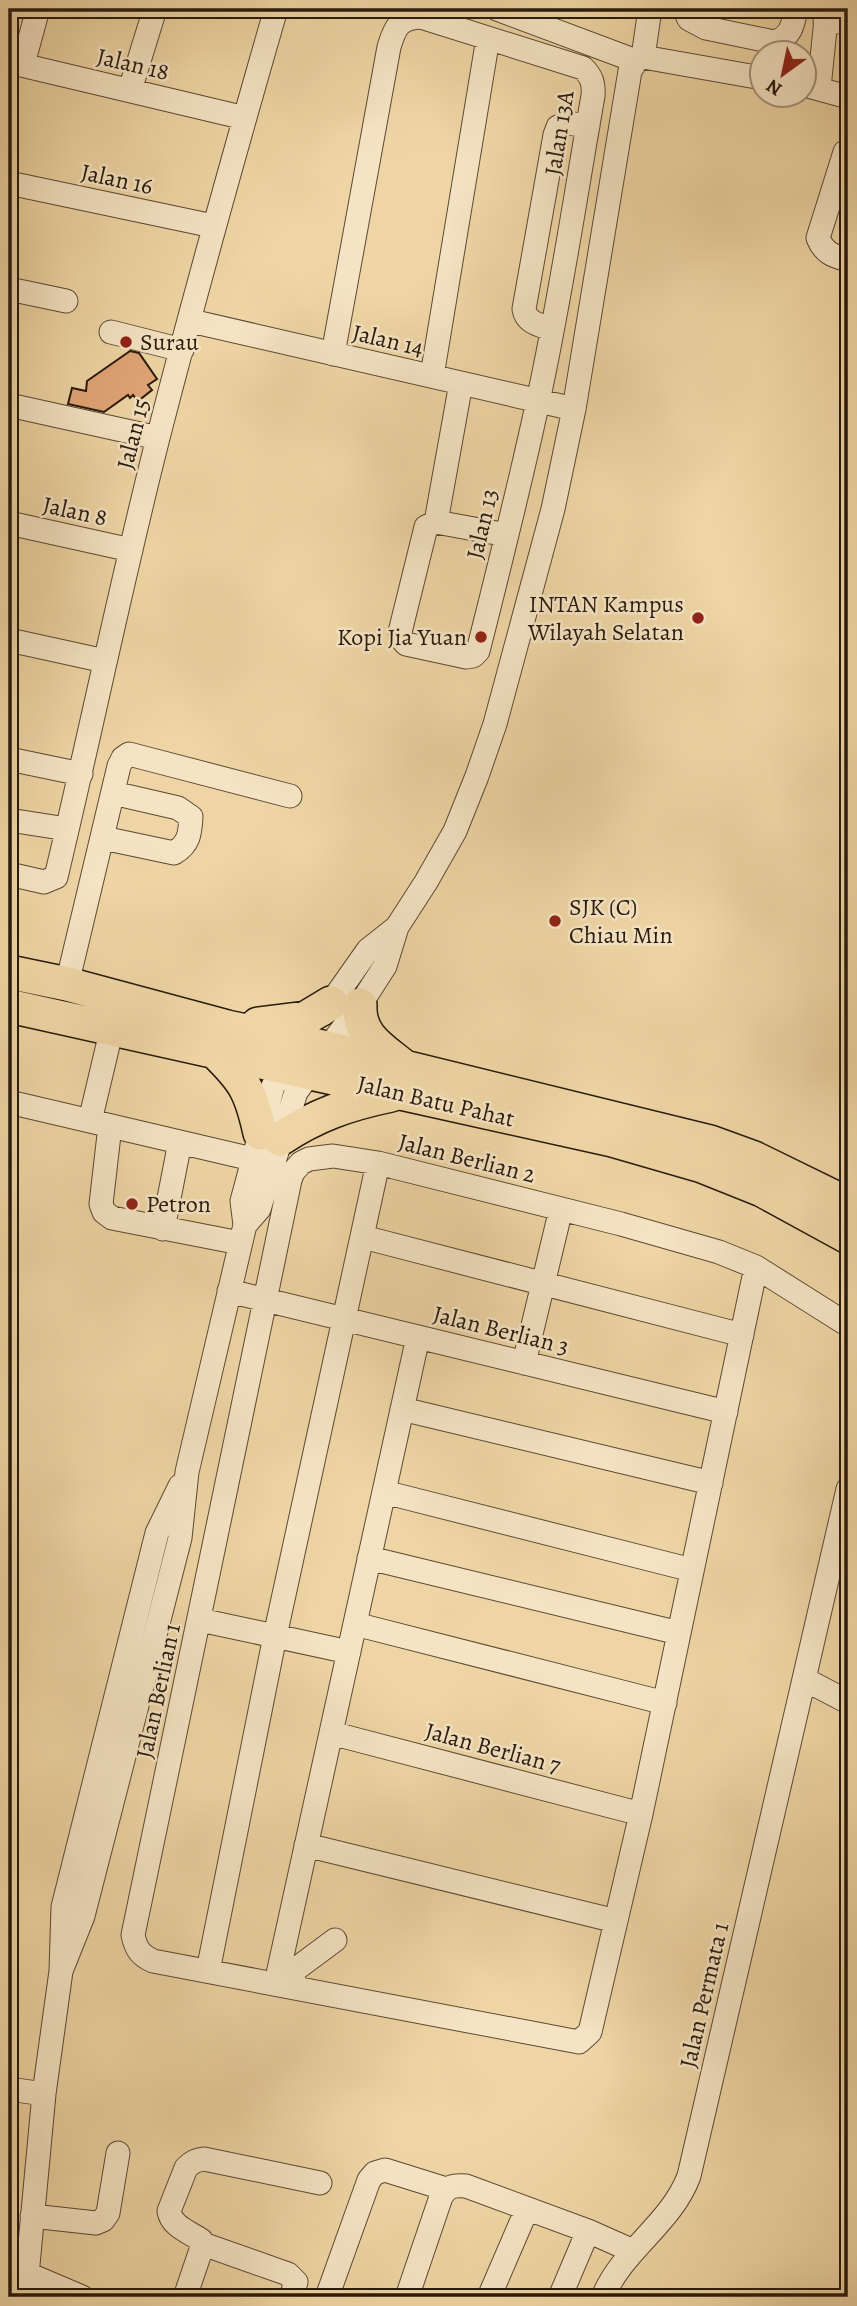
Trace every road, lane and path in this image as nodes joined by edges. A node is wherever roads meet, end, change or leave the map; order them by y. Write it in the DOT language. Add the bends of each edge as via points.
graph roads {
  1 [pos="38,9"];
  2 [pos="155,9"];
  3 [pos="276,9"];
  4 [pos="496,9"];
  5 [pos="650,9"];
  6 [pos="684,9"];
  7 [pos="796,9"];
  8 [pos="826,15"];
  9 [pos="848,22"];
  10 [pos="488,38"];
  11 [pos="818,53"];
  12 [pos="640,59"];
  13 [pos="16,63"];
  14 [pos="748,76"];
  15 [pos="818,88"];
  16 [pos="130,90"];
  17 [pos="848,97"];
  18 [pos="245,118"];
  19 [pos="588,126"];
  20 [pos="845,152"];
  21 [pos="9,183"];
  22 [pos="213,226"];
  23 [pos="848,260"];
  24 [pos="9,289"];
  25 [pos="66,301"];
  26 [pos="191,321"];
  27 [pos="552,329"];
  28 [pos="111,332"];
  29 [pos="182,350"];
  30 [pos="333,354"];
  31 [pos="432,376"];
  32 [pos="461,383"];
  33 [pos="538,401"];
  34 [pos="9,405"];
  35 [pos="575,409"];
  36 [pos="158,438"];
  37 [pos="436,522"];
  38 [pos="9,523"];
  39 [pos="507,536"];
  40 [pos="131,550"];
  41 [pos="489,611"];
  42 [pos="523,619"];
  43 [pos="9,640"];
  44 [pos="105,661"];
  45 [pos="9,759"];
  46 [pos="81,774"];
  47 [pos="113,793"];
  48 [pos="290,796"];
  49 [pos="9,820"];
  50 [pos="67,829"];
  51 [pos="103,838"];
  52 [pos="9,874"];
  53 [pos="9,972"];
  54 [pos="67,985"];
  55 [pos="345,1004"];
  56 [pos="9,1006"];
  57 [pos="221,1039"];
  58 [pos="106,1054"];
  59 [pos="306,1058"];
  60 [pos="403,1080"];
  61 [pos="9,1102"];
  62 [pos="100,1123"];
  63 [pos="180,1142"];
  64 [pos="264,1144"];
  65 [pos="379,1163"];
  66 [pos="848,1204"];
  67 [pos="561,1209"];
  68 [pos="163,1229"];
  69 [pos="242,1234"];
  70 [pos="363,1237"];
  71 [pos="848,1237"];
  72 [pos="756,1267"];
  73 [pos="543,1284"];
  74 [pos="229,1291"];
  75 [pos="264,1300"];
  76 [pos="345,1319"];
  77 [pos="848,1325"];
  78 [pos="742,1335"];
  79 [pos="418,1337"];
  80 [pos="524,1363"];
  81 [pos="402,1409"];
  82 [pos="726,1412"];
  83 [pos="710,1483"];
  84 [pos="848,1489"];
  85 [pos="384,1492"];
  86 [pos="369,1558"];
  87 [pos="692,1570"];
  88 [pos="200,1620"];
  89 [pos="355,1624"];
  90 [pos="679,1633"];
  91 [pos="275,1636"];
  92 [pos="349,1652"];
  93 [pos="804,1679"];
  94 [pos="848,1702"];
  95 [pos="665,1703"];
  96 [pos="331,1733"];
  97 [pos="641,1814"];
  98 [pos="306,1845"];
  99 [pos="616,1921"];
  100 [pos="335,1940"];
  101 [pos="208,1971"];
  102 [pos="283,1985"];
  103 [pos="9,2089"];
  104 [pos="44,2095"];
  105 [pos="118,2153"];
  106 [pos="320,2183"];
  107 [pos="446,2189"];
  108 [pos="527,2208"];
  109 [pos="33,2217"];
  110 [pos="588,2231"];
  111 [pos="203,2244"];
  112 [pos="633,2250"];
  113 [pos="28,2274"];
  114 [pos="26,2297"];
  115 [pos="82,2297"];
  116 [pos="185,2297"];
  117 [pos="291,2297"];
  118 [pos="327,2297"];
  119 [pos="407,2297"];
  120 [pos="489,2297"];
  121 [pos="560,2297"];
  122 [pos="603,2297"];
  1 -- 13 [label="street"];
  2 -- 16 [label="street"];
  3 -- 18 [label="street, Jalan 15"];
  4 -- 12 [label="street"];
  5 -- 12 [label="street"];
  6 -- 7 [label="street" via="690,19 706,28 766,42 780,40 790,32"];
  8 -- 9 [label="street"];
  8 -- 11 [label="street"];
  10 -- 19 [label="street, Jalan 13A" via="583,68 594,85"];
  10 -- 30 [label="street, Jalan 13A" via="421,17 408,18 393,33"];
  10 -- 31 [label="street"];
  12 -- 14 [label="street"];
  12 -- 35 [label="street" via="630,71"];
  13 -- 16 [label="street, Jalan 18"];
  15 -- 17 [label="street"];
  16 -- 18 [label="street, Jalan 18"];
  18 -- 22 [label="street, Jalan 15"];
  19 -- 27 [label="street, Jalan 13A"];
  19 -- 27 [label="street" via="567,122 555,135 524,309 528,320"];
  20 -- 23 [label="street" via="818,238 829,254"];
  21 -- 22 [label="street, Jalan 16"];
  22 -- 26 [label="street, Jalan 15"];
  24 -- 25 [label="street"];
  26 -- 29 [label="street, Jalan 15"];
  26 -- 30 [label="street, Jalan 14"];
  27 -- 33 [label="street, Jalan 13A"];
  28 -- 29 [label="street"];
  29 -- 36 [label="street, Jalan 15"];
  30 -- 31 [label="street, Jalan 14"];
  31 -- 32 [label="street, Jalan 14"];
  32 -- 33 [label="street, Jalan 14"];
  32 -- 37 [label="street"];
  33 -- 35 [label="street, Jalan 14"];
  33 -- 39 [label="street, Jalan 13"];
  34 -- 36 [label="street"];
  35 -- 42 [label="street"];
  36 -- 40 [label="street, Jalan 15"];
  37 -- 39 [label="street"];
  37 -- 41 [label="street, Jalan 13" via="426,527 401,638 473,656"];
  38 -- 40 [label="street, Jalan 8"];
  39 -- 41 [label="street, Jalan 13"];
  40 -- 44 [label="street, Jalan 15"];
  41 -- 42 [label="street"];
  42 -- 55 [label="street" via="495,724 455,831 397,927 384,965"];
  43 -- 44 [label="street"];
  44 -- 46 [label="street, Jalan 15"];
  45 -- 46 [label="street"];
  46 -- 50 [label="street, Jalan 15"];
  47 -- 48 [label="street" via="119,766 129,754"];
  47 -- 51 [label="street"];
  47 -- 51 [label="street" via="178,808 191,817 190,831 184,847 174,853"];
  49 -- 50 [label="street"];
  50 -- 52 [label="street, Jalan 15" via="56,877 44,882"];
  51 -- 54 [label="street"];
  53 -- 54 [label="highway, Jalan Batu Pahat"];
  54 -- 57 [label="highway, Jalan Batu Pahat"];
  55 -- 57 [label="highway"];
  55 -- 59 [label="street"];
  55 -- 60 [label="highway"];
  56 -- 58 [label="highway, Jalan Batu Pahat"];
  57 -- 58 [label="highway, Jalan Batu Pahat"];
  57 -- 59 [label="highway, Jalan Batu Pahat"];
  57 -- 64 [label="highway" via="252,1099"];
  58 -- 62 [label="street"];
  59 -- 60 [label="highway, Jalan Batu Pahat"];
  59 -- 64 [label="street" via="273,1086"];
  60 -- 64 [label="highway"];
  60 -- 66 [label="highway, Jalan Batu Pahat" via="710,1142"];
  60 -- 71 [label="highway, Jalan Batu Pahat" via="702,1166 762,1190"];
  61 -- 62 [label="street"];
  62 -- 63 [label="street"];
  62 -- 68 [label="street" via="104,1212 112,1218"];
  63 -- 64 [label="street"];
  63 -- 68 [label="street"];
  64 -- 69 [label="street" via="242,1201"];
  64 -- 69 [label="street" via="258,1209"];
  65 -- 67 [label="street, Jalan Berlian 2"];
  65 -- 70 [label="street"];
  65 -- 75 [label="street, Jalan Berlian 2" via="320,1157 300,1163 293,1171"];
  67 -- 72 [label="street, Jalan Berlian 2" via="719,1252"];
  67 -- 73 [label="street"];
  68 -- 69 [label="street"];
  69 -- 74 [label="street"];
  70 -- 73 [label="street"];
  70 -- 76 [label="street"];
  72 -- 77 [label="street, Jalan Berlian 2"];
  72 -- 78 [label="street"];
  73 -- 78 [label="street"];
  73 -- 80 [label="street"];
  74 -- 75 [label="street, Jalan Berlian 3"];
  74 -- 104 [label="street" via="187,1472 180,1538 83,1916 61,1971"];
  75 -- 76 [label="street, Jalan Berlian 3"];
  75 -- 88 [label="street, Jalan Berlian 1"];
  76 -- 79 [label="street, Jalan Berlian 3"];
  76 -- 91 [label="street"];
  78 -- 82 [label="street"];
  79 -- 80 [label="street, Jalan Berlian 3"];
  79 -- 81 [label="street"];
  80 -- 82 [label="street, Jalan Berlian 3"];
  81 -- 83 [label="street"];
  81 -- 85 [label="street"];
  82 -- 83 [label="street"];
  83 -- 87 [label="street"];
  84 -- 93 [label="street, Jalan Permata 1"];
  85 -- 86 [label="street"];
  85 -- 87 [label="street"];
  86 -- 89 [label="street"];
  86 -- 90 [label="street"];
  87 -- 90 [label="street"];
  88 -- 91 [label="street"];
  88 -- 101 [label="street, Jalan Berlian 1" via="133,1935 135,1947 152,1961"];
  89 -- 92 [label="street"];
  89 -- 95 [label="street"];
  90 -- 95 [label="street"];
  91 -- 92 [label="street"];
  91 -- 101 [label="street"];
  92 -- 96 [label="street"];
  93 -- 94 [label="street"];
  93 -- 112 [label="street, Jalan Permata 1" via="690,2176 669,2213"];
  95 -- 97 [label="street"];
  96 -- 97 [label="street, Jalan Berlian 7"];
  96 -- 98 [label="street"];
  97 -- 99 [label="street"];
  98 -- 99 [label="street"];
  98 -- 102 [label="street"];
  99 -- 102 [label="street, Jalan Berlian 1" via="590,2032 579,2042"];
  100 -- 102 [label="street" via="296,1969"];
  101 -- 102 [label="street, Jalan Berlian 1"];
  103 -- 104 [label="street"];
  104 -- 109 [label="street"];
  105 -- 109 [label="street" via="103,2220"];
  106 -- 111 [label="street" via="197,2160 186,2168 169,2211 175,2224"];
  107 -- 108 [label="street" via="466,2186"];
  107 -- 118 [label="street" via="385,2170 375,2173"];
  107 -- 119 [label="street"];
  108 -- 110 [label="street"];
  108 -- 120 [label="street"];
  109 -- 113 [label="street"];
  110 -- 112 [label="street"];
  110 -- 121 [label="street"];
  111 -- 116 [label="street"];
  111 -- 117 [label="street" via="288,2274 296,2282"];
  112 -- 122 [label="street, Jalan Permata 1"];
  113 -- 114 [label="street"];
  113 -- 115 [label="street"];
}
